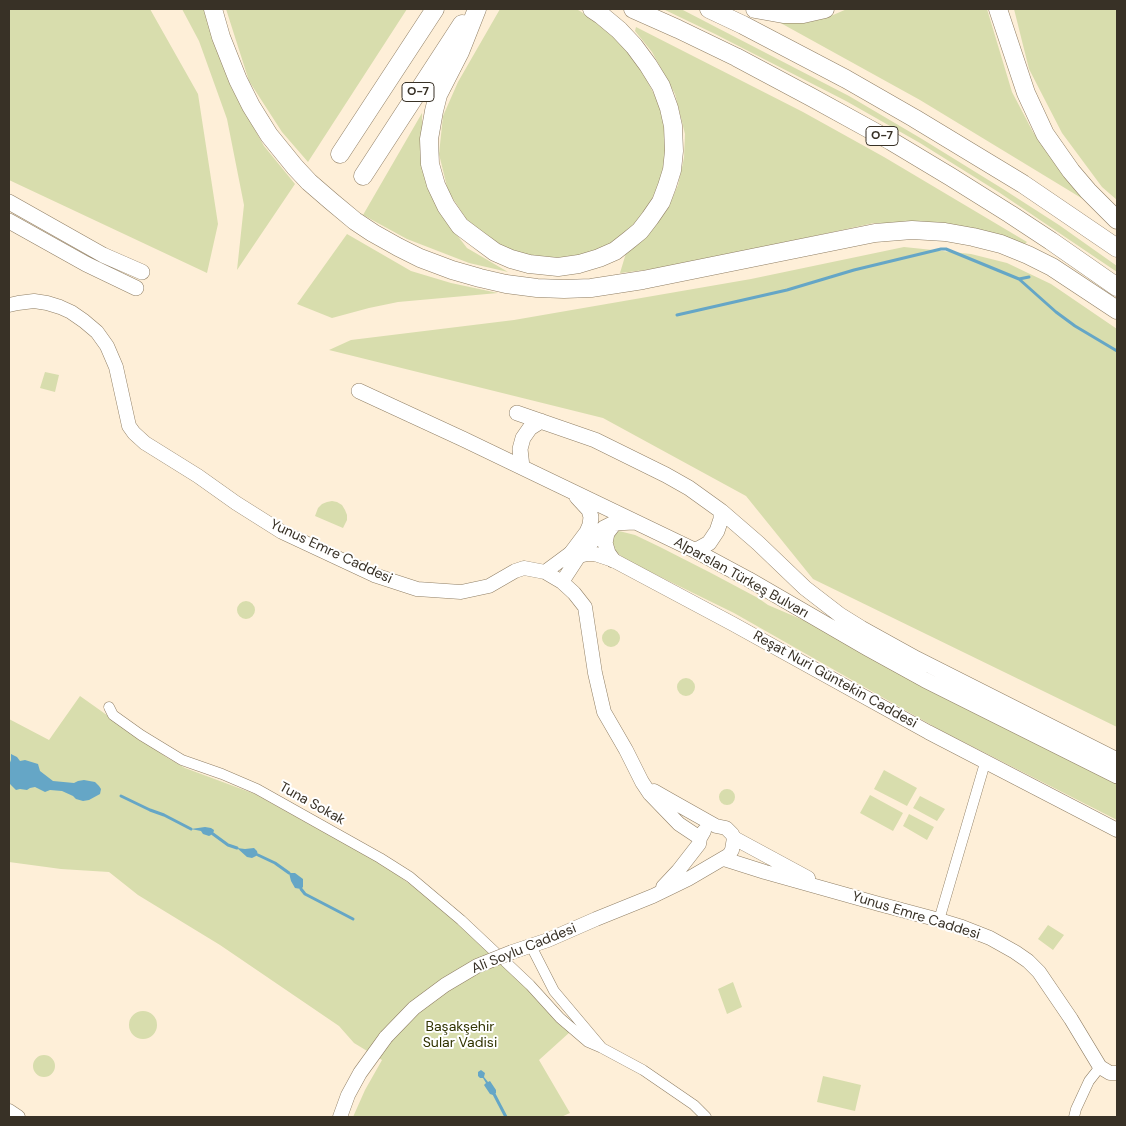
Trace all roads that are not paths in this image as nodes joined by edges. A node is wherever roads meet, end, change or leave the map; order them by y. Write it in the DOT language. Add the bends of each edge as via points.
graph roads {
  1 [pos="213,9"];
  2 [pos="435,9"];
  3 [pos="472,9"];
  4 [pos="477,9"];
  5 [pos="592,9"];
  6 [pos="634,9"];
  7 [pos="708,9"];
  8 [pos="755,9"];
  9 [pos="825,9"];
  10 [pos="998,9"];
  11 [pos="340,154"];
  12 [pos="363,176"];
  13 [pos="9,202"];
  14 [pos="9,220"];
  15 [pos="1117,220"];
  16 [pos="1117,248"];
  17 [pos="142,272"];
  18 [pos="1117,287"];
  19 [pos="136,288"];
  20 [pos="9,305"];
  21 [pos="1117,310"];
  22 [pos="359,391"];
  23 [pos="517,413"];
  24 [pos="541,421"];
  25 [pos="522,467"];
  26 [pos="570,491"];
  27 [pos="721,511"];
  28 [pos="634,522"];
  29 [pos="614,523"];
  30 [pos="694,550"];
  31 [pos="575,554"];
  32 [pos="613,560"];
  33 [pos="545,572"];
  34 [pos="562,582"];
  35 [pos="109,708"];
  36 [pos="1117,760"];
  37 [pos="985,763"];
  38 [pos="1117,776"];
  39 [pos="642,782"];
  40 [pos="716,826"];
  41 [pos="1117,830"];
  42 [pos="734,838"];
  43 [pos="699,841"];
  44 [pos="722,860"];
  45 [pos="831,890"];
  46 [pos="653,896"];
  47 [pos="939,920"];
  48 [pos="532,946"];
  49 [pos="602,1048"];
  50 [pos="1100,1067"];
  51 [pos="1117,1073"];
  52 [pos="9,1111"];
  53 [pos="18,1117"];
  54 [pos="340,1117"];
  55 [pos="706,1117"];
  56 [pos="1074,1117"];
  1 -- 21 [label="highway" via="221,37 251,106 295,167 355,221 406,251 452,270 529,287 591,288 875,233 912,230 945,232 1001,244 1052,267"];
  2 -- 11 [label="highway, O-7"];
  3 -- 12 [label="highway, O-7"];
  4 -- 5 [label="highway" via="438,95 434,111 429,139 430,164 436,185 460,226 495,252 529,264 558,267 579,264 615,251 640,231 661,202 672,170 673,126 661,86 634,46"];
  6 -- 18 [label="highway, O-7" via="736,57 891,141 1034,230"];
  7 -- 16 [label="highway, O-7" via="914,118 1023,184"];
  8 -- 9 [label="highway" via="803,14"];
  10 -- 15 [label="highway" via="1026,93 1045,134 1071,171"];
  13 -- 17 [label="main road" via="102,255"];
  14 -- 19 [label="main road"];
  20 -- 33 [label="street, Yunus Emre Caddesi" via="34,301 48,303 84,321 107,346 116,367 129,426 134,433 282,532 374,575 417,589 461,592 488,586 524,568"];
  22 -- 25 [label="main road, Alparslan Türkeş Bulvarı"];
  23 -- 24 [label="main road, Alparslan Türkeş Bulvarı"];
  24 -- 25 [label="main road" via="523,438 520,449"];
  24 -- 27 [label="main road, Alparslan Türkeş Bulvarı" via="595,440 666,475"];
  25 -- 26 [label="main road, Alparslan Türkeş Bulvarı"];
  26 -- 28 [label="main road, Alparslan Türkeş Bulvarı"];
  26 -- 31 [label="main road" via="589,510 591,517"];
  27 -- 30 [label="main road" via="717,531 709,543"];
  27 -- 36 [label="main road, Alparslan Türkeş Bulvarı" via="805,588 881,640"];
  28 -- 29 [label="main road"];
  28 -- 30 [label="main road, Alparslan Türkeş Bulvarı"];
  29 -- 31 [label="main road"];
  29 -- 32 [label="main road" via="605,539"];
  30 -- 38 [label="main road, Alparslan Türkeş Bulvarı" via="926,680"];
  31 -- 32 [label="street, Reşat Nuri Güntekin Caddesi" via="595,554"];
  31 -- 33 [label="street"];
  31 -- 34 [label="street"];
  32 -- 37 [label="street, Reşat Nuri Güntekin Caddesi"];
  33 -- 34 [label="street, Yunus Emre Caddesi"];
  34 -- 39 [label="street, Yunus Emre Caddesi" via="585,607 604,712"];
  35 -- 49 [label="street, Tuna Sokak" via="113,715 182,760 257,789 410,877 490,947 560,1018 588,1042"];
  37 -- 41 [label="street, Reşat Nuri Güntekin Caddesi"];
  37 -- 47 [label="street"];
  39 -- 40 [label="street, Yunus Emre Caddesi"];
  39 -- 43 [label="street, Yunus Emre Caddesi" via="650,794"];
  40 -- 42 [label="street, Yunus Emre Caddesi" via="726,828"];
  40 -- 43 [label="street" via="706,829"];
  42 -- 44 [label="street" via="732,850"];
  42 -- 45 [label="street, Yunus Emre Caddesi"];
  43 -- 44 [label="street, Yunus Emre Caddesi" via="700,849 707,858"];
  43 -- 46 [label="street, Ali Soylu Caddesi" via="678,871"];
  44 -- 45 [label="street, Yunus Emre Caddesi"];
  44 -- 46 [label="street, Ali Soylu Caddesi"];
  45 -- 47 [label="street, Yunus Emre Caddesi"];
  46 -- 48 [label="street, Ali Soylu Caddesi"];
  47 -- 50 [label="street, Yunus Emre Caddesi" via="990,938 1028,961 1071,1019"];
  48 -- 49 [label="street" via="554,991"];
  48 -- 54 [label="street, Ali Soylu Caddesi, bridge" via="477,966 414,1008 386,1037 360,1073"];
  49 -- 55 [label="street, Tuna Sokak" via="643,1070"];
  50 -- 51 [label="street"];
  50 -- 56 [label="street" via="1089,1081"];
  52 -- 53 [label="street"];
}
